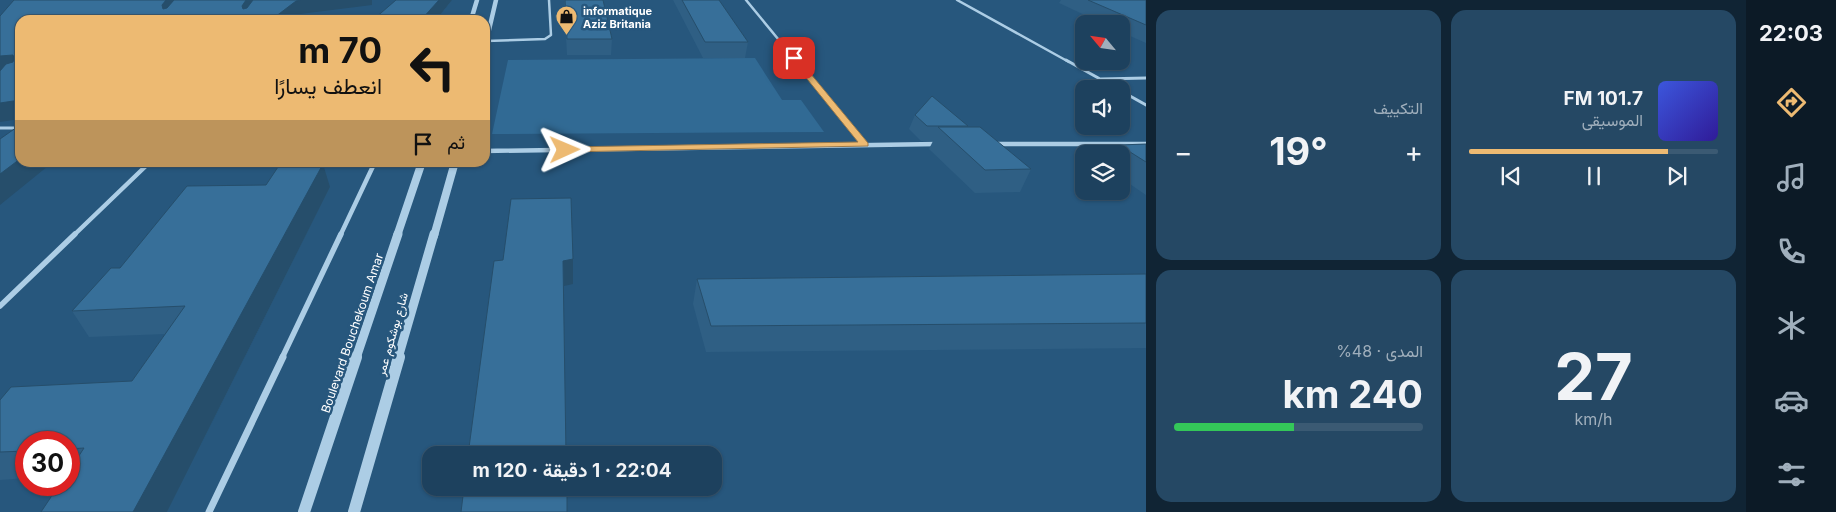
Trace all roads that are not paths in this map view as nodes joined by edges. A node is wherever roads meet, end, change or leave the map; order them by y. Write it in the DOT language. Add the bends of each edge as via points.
graph roads {
  1 [pos="477,0"];
  2 [pos="496,0"];
  3 [pos="550,0"];
  4 [pos="746,0"];
  5 [pos="957,0"];
  6 [pos="472,15"];
  7 [pos="490,26"];
  8 [pos="490,44"];
  9 [pos="1146,78"];
  10 [pos="1101,79"];
  11 [pos="1130,96"];
  12 [pos="1146,105"];
  13 [pos="0,128"];
  14 [pos="15,128"];
  15 [pos="943,144"];
  16 [pos="992,144"];
  17 [pos="1146,144"];
  18 [pos="865,145"];
  19 [pos="490,151"];
  20 [pos="145,167"];
  21 [pos="373,167"];
  22 [pos="420,167"];
  23 [pos="454,167"];
  24 [pos="0,306"];
  25 [pos="209,512"];
  26 [pos="304,512"];
  27 [pos="354,512"];
  1 -- 6 [label="street"];
  2 -- 7 [label="street"];
  3 -- 8 [label="street" via="551,35 545,39"];
  4 -- 18 [label="street"];
  5 -- 10 [label="street"];
  9 -- 10 [label="street"];
  11 -- 12 [label="street"];
  13 -- 14 [label="street"];
  15 -- 18 [label="street"];
  16 -- 17 [label="street"];
  18 -- 19 [label="street"];
  20 -- 24 [label="street"];
  21 -- 25 [label="street"];
  22 -- 26 [label="street, Boulevard Bouchekoum Amar"];
  23 -- 27 [label="street, شارع بوشكوم عمر"];
}
